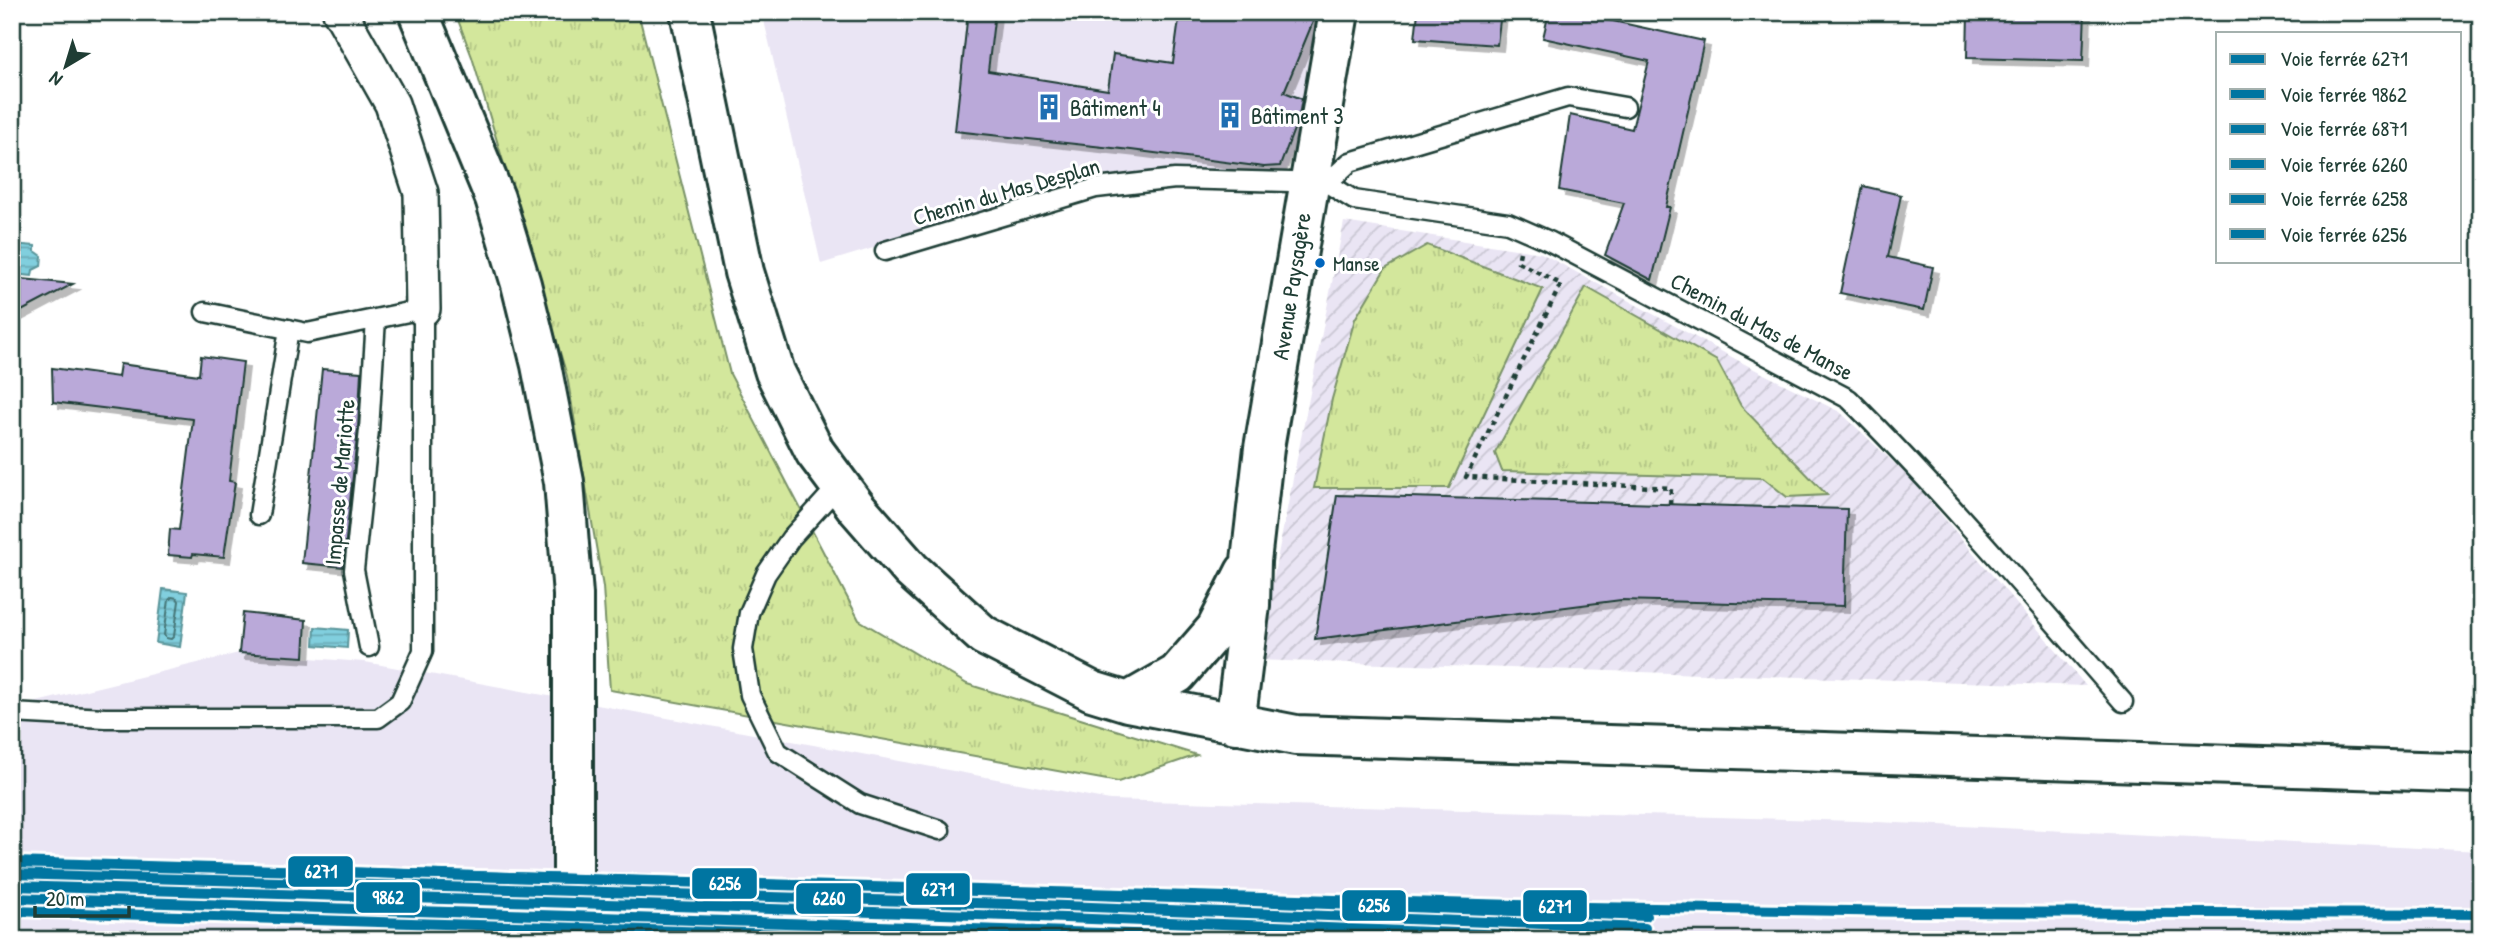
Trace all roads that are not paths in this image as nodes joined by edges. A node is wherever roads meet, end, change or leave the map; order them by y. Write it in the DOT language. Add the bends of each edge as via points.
graph roads {
  1 [pos="340,12"];
  2 [pos="418,12"];
  3 [pos="690,12"];
  4 [pos="1339,12"];
  5 [pos="1625,107"];
  6 [pos="1318,183"];
  7 [pos="885,251"];
  8 [pos="423,309"];
  9 [pos="205,313"];
  10 [pos="376,319"];
  11 [pos="289,329"];
  12 [pos="839,485"];
  13 [pos="259,515"];
  14 [pos="1251,561"];
  15 [pos="369,647"];
  16 [pos="1128,702"];
  17 [pos="2123,702"];
  18 [pos="12,713"];
  19 [pos="1236,724"];
  20 [pos="2481,774"];
  21 [pos="940,830"];
  22 [pos="573,938"];
  1 -- 8 [label="street" via="393,104 421,193"];
  2 -- 22 [label="street" via="499,210 528,311 561,469 573,595"];
  3 -- 12 [label="street" via="744,272 775,372 815,452"];
  4 -- 6 [label="street, Avenue Paysagère"];
  5 -- 6 [label="lane" via="1568,97 1350,162"];
  6 -- 7 [label="lane, Chemin du Mas Desplan" via="1175,179 1096,188"];
  6 -- 14 [label="street, Avenue Paysagère" via="1264,448"];
  6 -- 17 [label="lane, Chemin du Mas de Manse" via="1354,200 1508,223 1849,399"];
  8 -- 10 [label="lane"];
  8 -- 18 [label="lane" via="423,651 400,702 378,718 105,718"];
  9 -- 11 [label="lane"];
  10 -- 11 [label="lane" via="307,333"];
  10 -- 15 [label="lane, Impasse de Mariotte" via="354,570"];
  11 -- 13 [label="lane"];
  12 -- 16 [label="street" via="911,570 983,635 1092,691"];
  12 -- 21 [label="lane" via="791,538 766,574 749,613 743,649 750,695 778,752 860,804"];
  14 -- 16 [label="street, Avenue Paysagère" via="1216,629 1177,674"];
  14 -- 19 [label="street, Avenue Paysagère"];
  16 -- 19 [label="street"];
  19 -- 20 [label="street" via="1296,735"];
}
